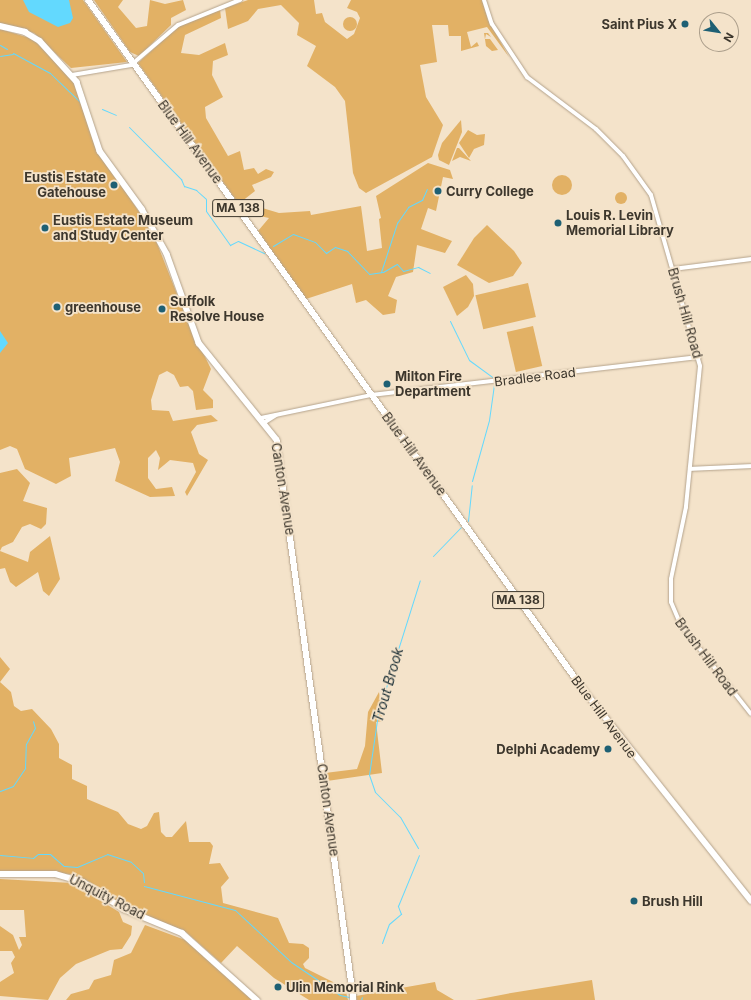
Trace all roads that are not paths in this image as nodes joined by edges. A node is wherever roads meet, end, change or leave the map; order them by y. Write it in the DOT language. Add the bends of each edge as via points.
graph roads {
  1 [pos="88,0"];
  2 [pos="240,0"];
  3 [pos="484,0"];
  4 [pos="0,26"];
  5 [pos="134,64"];
  6 [pos="72,75"];
  7 [pos="751,259"];
  8 [pos="673,269"];
  9 [pos="698,357"];
  10 [pos="372,395"];
  11 [pos="263,420"];
  12 [pos="751,466"];
  13 [pos="690,469"];
  14 [pos="751,714"];
  15 [pos="0,874"];
  16 [pos="751,901"];
  17 [pos="257,1000"];
  18 [pos="354,1000"];
  1 -- 5 [label="highway, Blue Hill Avenue / MA 138"];
  2 -- 5 [label="street" via="178,25"];
  3 -- 8 [label="street, Brush Hill Road" via="492,24 527,77 590,124 644,182 653,199"];
  4 -- 6 [label="main road, Canton Avenue" via="35,37"];
  5 -- 6 [label="street"];
  5 -- 10 [label="highway, Blue Hill Avenue / MA 138"];
  6 -- 11 [label="main road, Canton Avenue" via="85,97 100,151 142,209 167,254 199,344"];
  7 -- 8 [label="street"];
  8 -- 9 [label="street, Brush Hill Road"];
  9 -- 10 [label="street, Bradlee Road"];
  9 -- 13 [label="street, Brush Hill Road" via="700,374"];
  10 -- 11 [label="street, Bradlee Road" via="278,414"];
  10 -- 16 [label="highway, Blue Hill Avenue / MA 138" via="599,711"];
  11 -- 18 [label="main road, Canton Avenue" via="277,442"];
  12 -- 13 [label="street"];
  13 -- 14 [label="street, Brush Hill Road" via="684,518 670,582 670,602 681,625"];
  15 -- 17 [label="main road, Unquity Road" via="55,874 83,882 126,910 182,933"];
}
